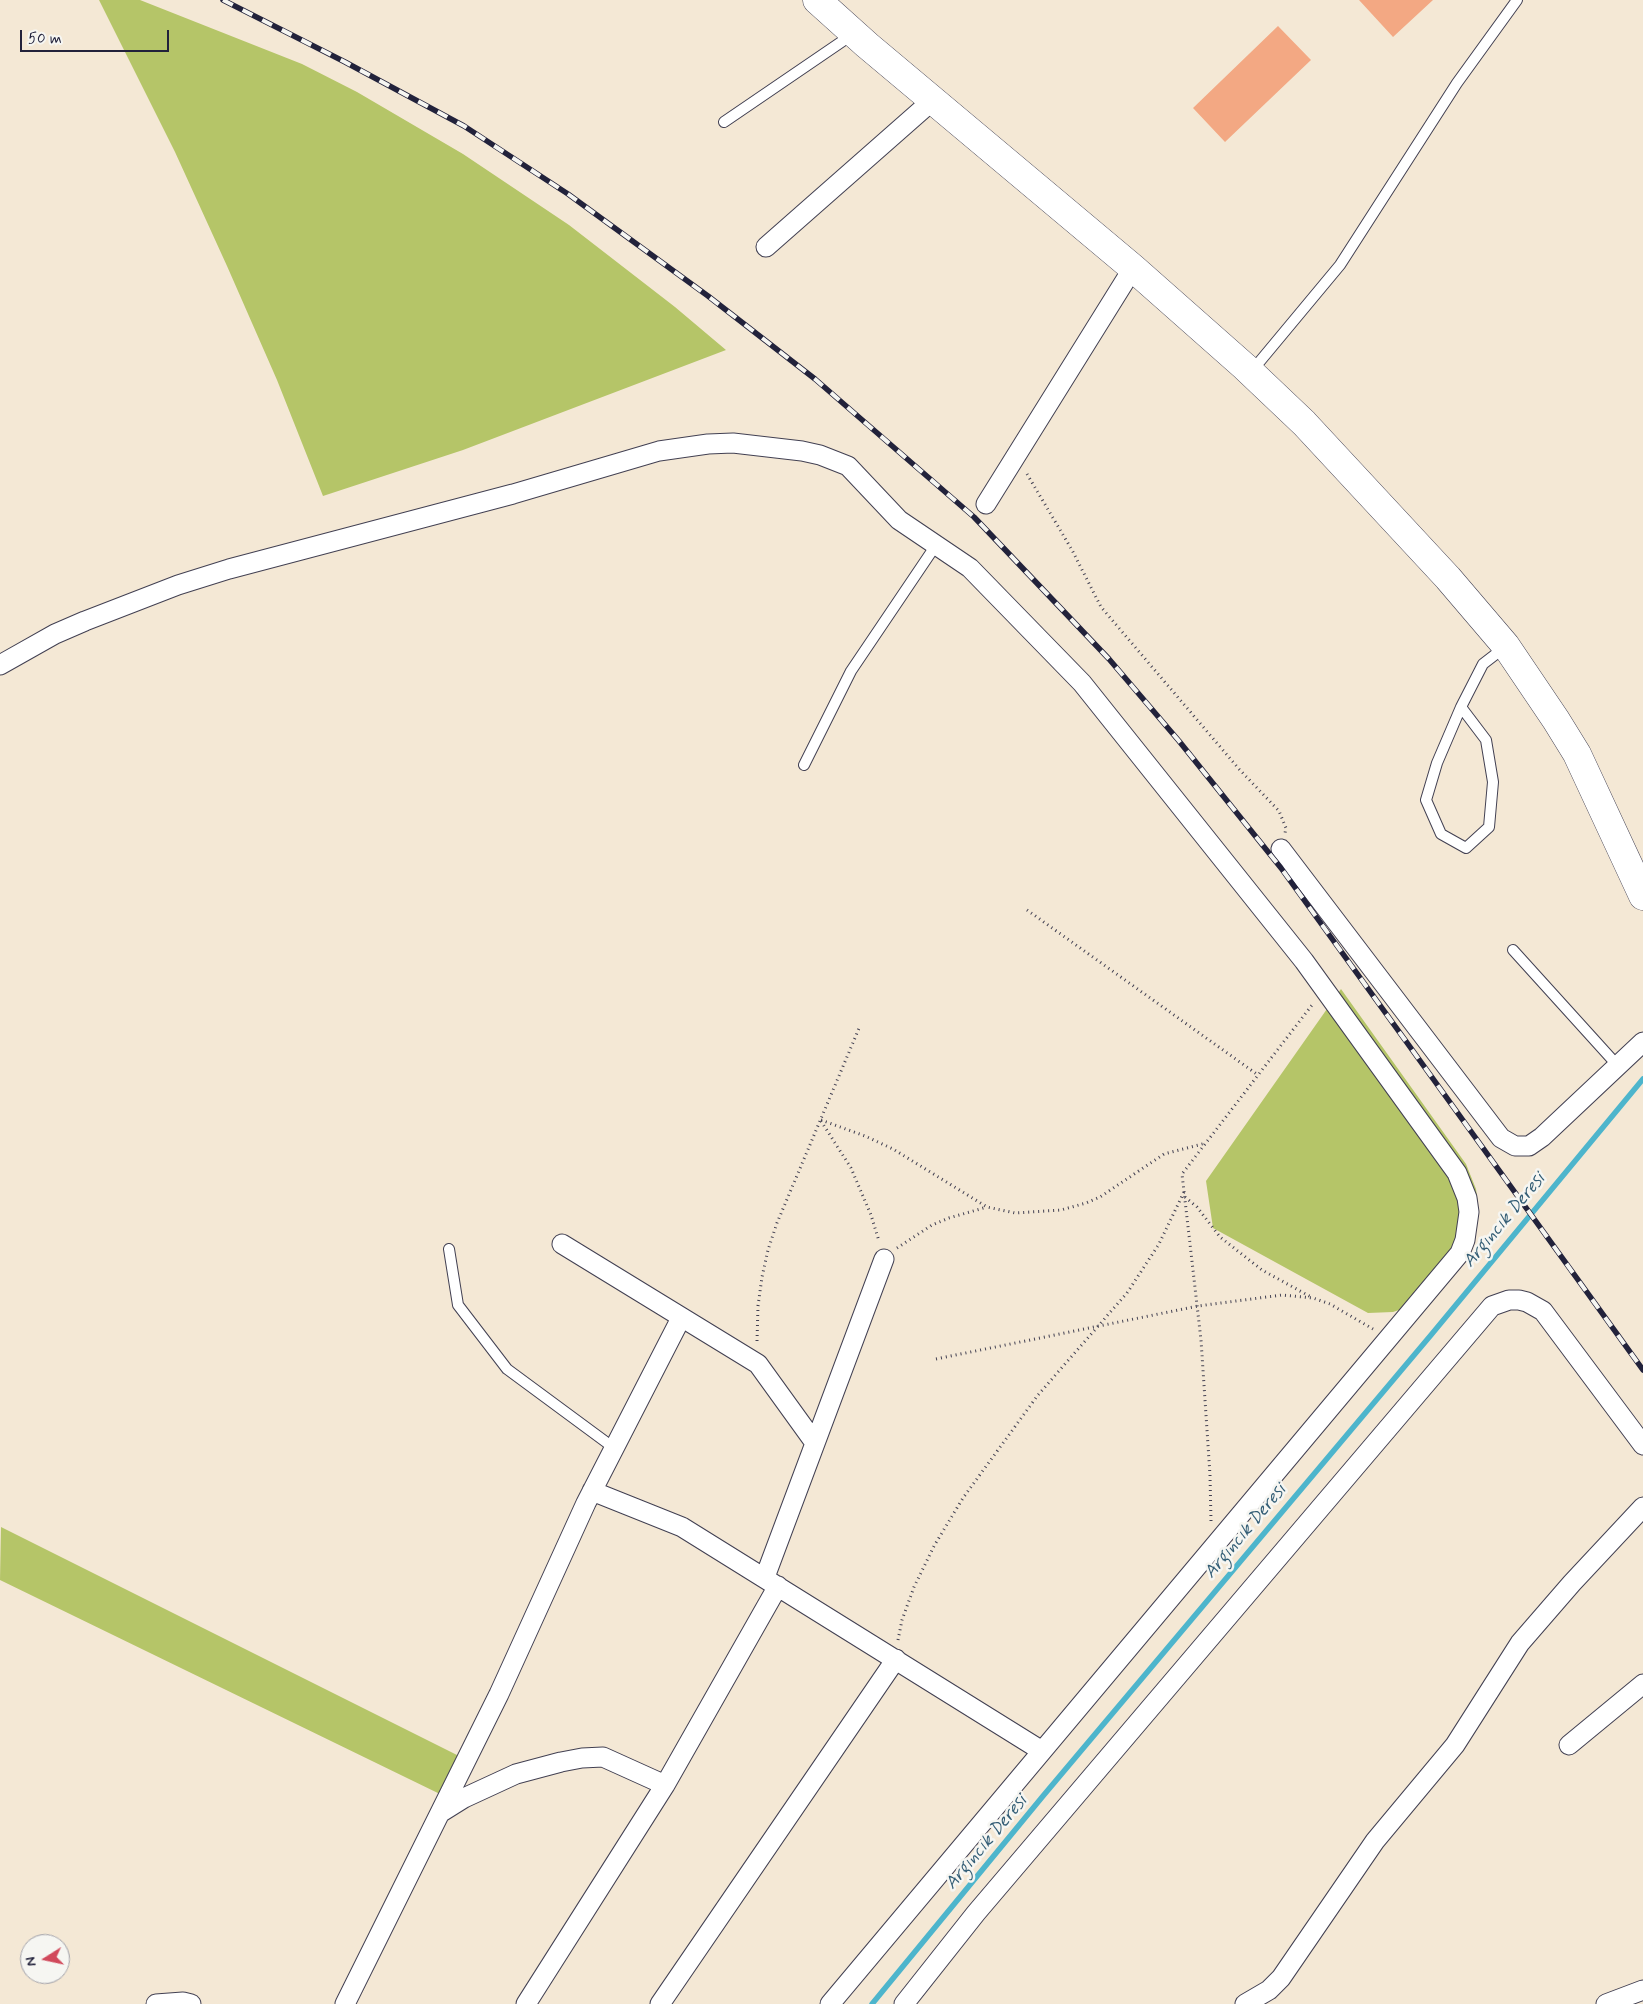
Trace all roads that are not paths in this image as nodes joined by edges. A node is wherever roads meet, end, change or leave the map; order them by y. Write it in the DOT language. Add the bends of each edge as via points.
graph roads {
  1 [pos="817,0"];
  2 [pos="1518,0"];
  3 [pos="854,33"];
  4 [pos="933,100"];
  5 [pos="724,122"];
  6 [pos="766,247"];
  7 [pos="1133,268"];
  8 [pos="1251,372"];
  9 [pos="986,504"];
  10 [pos="936,545"];
  11 [pos="1506,646"];
  12 [pos="0,665"];
  13 [pos="1462,707"];
  14 [pos="804,765"];
  15 [pos="1280,849"];
  16 [pos="1643,896"];
  17 [pos="1513,950"];
  18 [pos="1643,1042"];
  19 [pos="1618,1066"];
  20 [pos="562,1244"];
  21 [pos="449,1250"];
  22 [pos="884,1259"];
  23 [pos="681,1318"];
  24 [pos="815,1443"];
  25 [pos="1643,1445"];
  26 [pos="614,1448"];
  27 [pos="592,1490"];
  28 [pos="1643,1507"];
  29 [pos="771,1582"];
  30 [pos="896,1659"];
  31 [pos="1643,1684"];
  32 [pos="1569,1745"];
  33 [pos="1042,1752"];
  34 [pos="665,1785"];
  35 [pos="440,1813"];
  36 [pos="1643,1990"];
  37 [pos="156,2004"];
  38 [pos="191,2004"];
  39 [pos="345,2004"];
  40 [pos="526,2004"];
  41 [pos="660,2004"];
  42 [pos="830,2004"];
  43 [pos="904,2004"];
  44 [pos="1245,2004"];
  45 [pos="1606,2004"];
  1 -- 3 [label="street"];
  2 -- 8 [label="lane" via="1457,83 1340,265"];
  3 -- 4 [label="street"];
  3 -- 5 [label="lane"];
  4 -- 6 [label="street"];
  4 -- 7 [label="street"];
  7 -- 8 [label="street"];
  7 -- 9 [label="street"];
  8 -- 11 [label="street" via="1360,482"];
  10 -- 12 [label="street" via="899,520 848,466 835,460 802,451 758,445 684,446 178,585 55,634"];
  10 -- 14 [label="lane" via="852,671"];
  10 -- 33 [label="street" via="970,568 1082,683 1325,989 1453,1167 1467,1198 1468,1226 1460,1253"];
  11 -- 13 [label="lane" via="1483,664"];
  11 -- 16 [label="street" via="1577,754"];
  13 -- 13 [label="lane" via="1437,763 1426,800 1441,834 1466,848 1489,827 1493,782 1486,740"];
  15 -- 19 [label="street" via="1501,1138 1515,1146 1529,1146"];
  17 -- 19 [label="lane"];
  18 -- 19 [label="street"];
  20 -- 23 [label="street"];
  21 -- 26 [label="lane" via="458,1305 506,1369"];
  22 -- 24 [label="street"];
  23 -- 24 [label="street" via="758,1364"];
  23 -- 26 [label="street"];
  24 -- 29 [label="street"];
  25 -- 43 [label="street" via="1543,1311 1519,1300 1492,1306 976,1913"];
  26 -- 27 [label="street"];
  27 -- 29 [label="street" via="682,1527"];
  27 -- 35 [label="street" via="499,1694"];
  28 -- 44 [label="street" via="1520,1642 1455,1745 1375,1841 1281,1978"];
  29 -- 30 [label="street"];
  29 -- 34 [label="street"];
  30 -- 33 [label="street"];
  30 -- 41 [label="street"];
  31 -- 32 [label="street"];
  33 -- 42 [label="street"];
  34 -- 35 [label="street" via="603,1757 582,1758 516,1774"];
  34 -- 40 [label="street"];
  35 -- 39 [label="street"];
  36 -- 45 [label="street"];
  37 -- 38 [label="street"];
}
